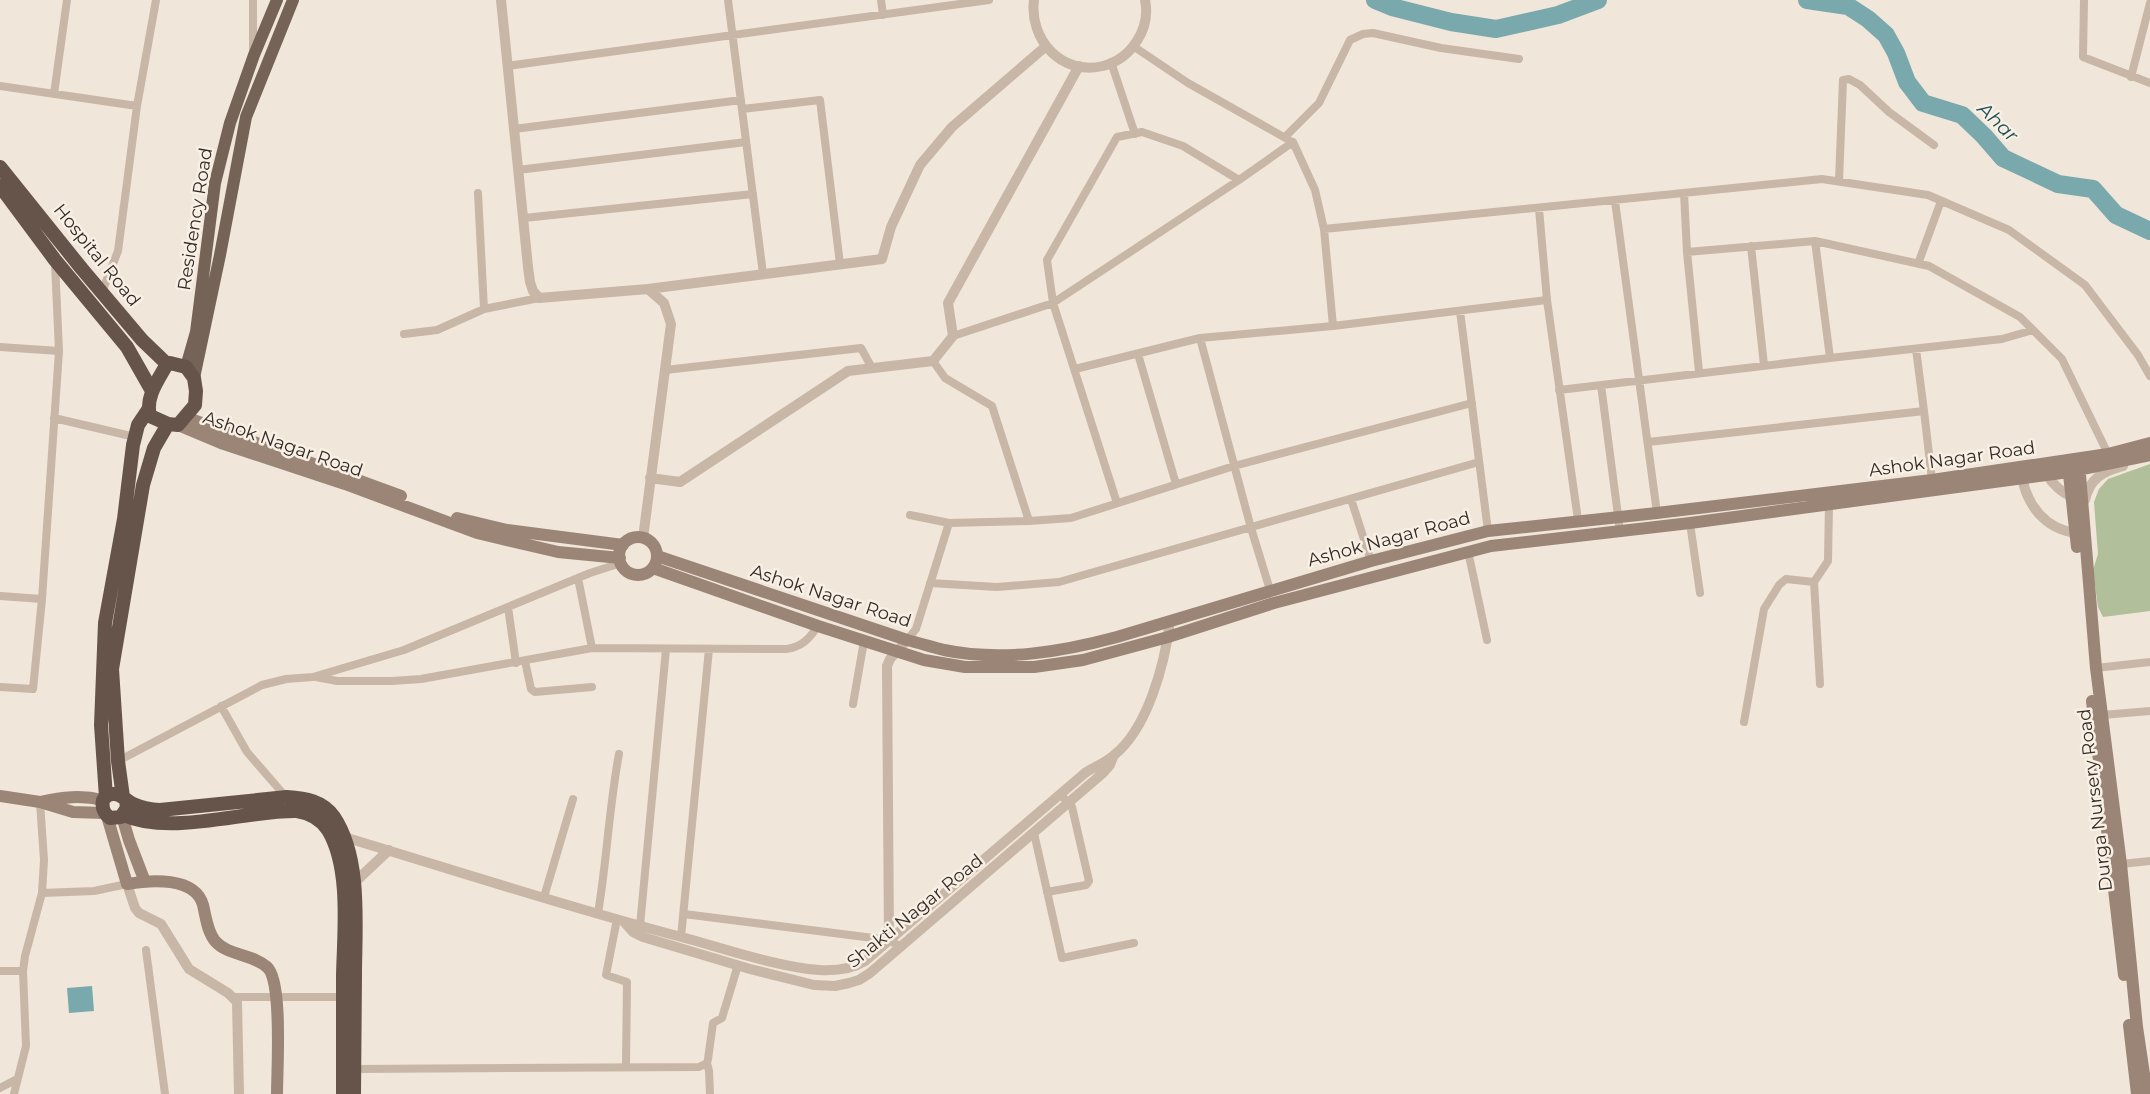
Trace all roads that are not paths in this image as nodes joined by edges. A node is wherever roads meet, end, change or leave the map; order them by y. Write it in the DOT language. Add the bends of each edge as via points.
graph roads {
  1 [pos="66,0"];
  2 [pos="156,0"];
  3 [pos="253,0"];
  4 [pos="277,0"];
  5 [pos="293,0"];
  6 [pos="501,0"];
  7 [pos="728,0"];
  8 [pos="881,0"];
  9 [pos="989,0"];
  10 [pos="1034,0"];
  11 [pos="1145,0"];
  12 [pos="2084,0"];
  13 [pos="2150,3"];
  14 [pos="883,15"];
  15 [pos="733,35"];
  16 [pos="1133,46"];
  17 [pos="1045,47"];
  18 [pos="254,55"];
  19 [pos="1519,59"];
  20 [pos="1111,62"];
  21 [pos="267,66"];
  22 [pos="508,66"];
  23 [pos="1079,66"];
  24 [pos="2131,77"];
  25 [pos="2150,83"];
  26 [pos="0,86"];
  27 [pos="54,94"];
  28 [pos="742,105"];
  29 [pos="137,106"];
  30 [pos="514,129"];
  31 [pos="1135,134"];
  32 [pos="1289,139"];
  33 [pos="746,142"];
  34 [pos="1934,145"];
  35 [pos="0,167"];
  36 [pos="518,170"];
  37 [pos="1239,180"];
  38 [pos="1839,181"];
  39 [pos="0,186"];
  40 [pos="478,193"];
  41 [pos="1684,193"];
  42 [pos="753,194"];
  43 [pos="1615,201"];
  44 [pos="1941,201"];
  45 [pos="1539,209"];
  46 [pos="524,218"];
  47 [pos="1324,229"];
  48 [pos="1815,241"];
  49 [pos="1751,246"];
  50 [pos="1687,252"];
  51 [pos="55,260"];
  52 [pos="840,264"];
  53 [pos="1918,264"];
  54 [pos="763,274"];
  55 [pos="648,289"];
  56 [pos="102,292"];
  57 [pos="539,298"];
  58 [pos="1546,300"];
  59 [pos="1053,303"];
  60 [pos="484,309"];
  61 [pos="1460,311"];
  62 [pos="1333,326"];
  63 [pos="2034,330"];
  64 [pos="404,334"];
  65 [pos="953,336"];
  66 [pos="1200,338"];
  67 [pos="0,347"];
  68 [pos="1916,349"];
  69 [pos="59,352"];
  70 [pos="1138,354"];
  71 [pos="1830,358"];
  72 [pos="933,361"];
  73 [pos="167,364"];
  74 [pos="1764,365"];
  75 [pos="872,368"];
  76 [pos="1074,369"];
  77 [pos="665,370"];
  78 [pos="190,372"];
  79 [pos="1699,372"];
  80 [pos="2150,376"];
  81 [pos="1639,380"];
  82 [pos="1601,385"];
  83 [pos="1559,390"];
  84 [pos="152,391"];
  85 [pos="1472,403"];
  86 [pos="148,410"];
  87 [pos="1924,411"];
  88 [pos="54,418"];
  89 [pos="177,422"];
  90 [pos="135,437"];
  91 [pos="1648,442"];
  92 [pos="2150,443"];
  93 [pos="2109,454"];
  94 [pos="2150,456"];
  95 [pos="1479,461"];
  96 [pos="2074,465"];
  97 [pos="1234,466"];
  98 [pos="2047,475"];
  99 [pos="650,478"];
  100 [pos="2022,478"];
  101 [pos="1932,480"];
  102 [pos="1177,484"];
  103 [pos="2073,497"];
  104 [pos="1350,499"];
  105 [pos="1117,503"];
  106 [pos="1829,503"];
  107 [pos="2083,507"];
  108 [pos="1657,513"];
  109 [pos="910,515"];
  110 [pos="1618,517"];
  111 [pos="1578,520"];
  112 [pos="1029,522"];
  113 [pos="949,523"];
  114 [pos="1690,523"];
  115 [pos="1251,528"];
  116 [pos="1488,531"];
  117 [pos="1620,531"];
  118 [pos="2076,533"];
  119 [pos="643,538"];
  120 [pos="1468,551"];
  121 [pos="621,555"];
  122 [pos="1371,561"];
  123 [pos="655,562"];
  124 [pos="578,578"];
  125 [pos="1814,582"];
  126 [pos="930,583"];
  127 [pos="1269,590"];
  128 [pos="1700,593"];
  129 [pos="0,596"];
  130 [pos="42,600"];
  131 [pos="508,607"];
  132 [pos="1170,621"];
  133 [pos="818,626"];
  134 [pos="1168,637"];
  135 [pos="907,640"];
  136 [pos="1487,640"];
  137 [pos="864,641"];
  138 [pos="592,648"];
  139 [pos="666,649"];
  140 [pos="709,649"];
  141 [pos="896,652"];
  142 [pos="520,662"];
  143 [pos="2150,662"];
  144 [pos="2096,668"];
  145 [pos="313,677"];
  146 [pos="1820,684"];
  147 [pos="0,687"];
  148 [pos="593,688"];
  149 [pos="853,704"];
  150 [pos="221,706"];
  151 [pos="2150,711"];
  152 [pos="2102,715"];
  153 [pos="1744,722"];
  154 [pos="619,754"];
  155 [pos="1113,757"];
  156 [pos="118,761"];
  157 [pos="1060,794"];
  158 [pos="0,796"];
  159 [pos="287,797"];
  160 [pos="573,799"];
  161 [pos="40,802"];
  162 [pos="1069,803"];
  163 [pos="105,807"];
  164 [pos="124,807"];
  165 [pos="1034,833"];
  166 [pos="344,836"];
  167 [pos="389,850"];
  168 [pos="2150,861"];
  169 [pos="2121,864"];
  170 [pos="145,882"];
  171 [pos="354,883"];
  172 [pos="127,884"];
  173 [pos="1047,892"];
  174 [pos="42,893"];
  175 [pos="544,897"];
  176 [pos="598,913"];
  177 [pos="684,914"];
  178 [pos="620,920"];
  179 [pos="640,926"];
  180 [pos="681,937"];
  181 [pos="893,937"];
  182 [pos="1134,943"];
  183 [pos="901,947"];
  184 [pos="146,950"];
  185 [pos="738,965"];
  186 [pos="0,971"];
  187 [pos="23,971"];
  188 [pos="277,997"];
  189 [pos="343,997"];
  190 [pos="234,998"];
  191 [pos="2144,1029"];
  192 [pos="707,1063"];
  193 [pos="626,1067"];
  194 [pos="354,1069"];
  195 [pos="17,1079"];
  196 [pos="0,1088"];
  197 [pos="14,1094"];
  198 [pos="166,1094"];
  199 [pos="239,1094"];
  200 [pos="276,1094"];
  201 [pos="343,1094"];
  202 [pos="354,1094"];
  203 [pos="710,1094"];
  204 [pos="2137,1094"];
  205 [pos="2147,1094"];
  1 -- 27 [label="street"];
  2 -- 29 [label="street"];
  3 -- 18 [label="street"];
  4 -- 18 [label="main road, Residency Road"];
  5 -- 21 [label="main road"];
  6 -- 22 [label="street"];
  7 -- 15 [label="street"];
  8 -- 14 [label="street"];
  9 -- 14 [label="street"];
  10 -- 17 [label="street" via="1035,30"];
  11 -- 16 [label="street" via="1145,23"];
  12 -- 24 [label="street" via="2083,57"];
  13 -- 24 [label="street"];
  14 -- 15 [label="street"];
  15 -- 22 [label="street"];
  15 -- 28 [label="street"];
  16 -- 20 [label="street"];
  16 -- 32 [label="street" via="1188,83"];
  17 -- 23 [label="street"];
  17 -- 52 [label="street" via="952,127 920,165 882,258"];
  18 -- 21 [label="street"];
  18 -- 78 [label="main road, Residency Road" via="215,183"];
  19 -- 32 [label="street" via="1363,34 1350,40 1319,103"];
  20 -- 23 [label="street"];
  20 -- 31 [label="street"];
  21 -- 78 [label="main road" via="246,117 220,256"];
  22 -- 30 [label="street"];
  23 -- 65 [label="street" via="948,303"];
  24 -- 25 [label="street"];
  26 -- 27 [label="street"];
  27 -- 29 [label="street"];
  28 -- 30 [label="street"];
  28 -- 33 [label="street"];
  28 -- 52 [label="street" via="820,100"];
  29 -- 56 [label="street" via="118,251"];
  30 -- 36 [label="street"];
  31 -- 37 [label="street" via="1142,132 1183,146"];
  31 -- 59 [label="street" via="1117,137 1047,260"];
  32 -- 37 [label="street"];
  32 -- 47 [label="street" via="1315,190"];
  33 -- 36 [label="street"];
  33 -- 42 [label="street"];
  34 -- 38 [label="street" via="1860,85 1843,80"];
  35 -- 56 [label="highway, Hospital Road"];
  36 -- 46 [label="street"];
  37 -- 59 [label="street"];
  38 -- 41 [label="street"];
  38 -- 44 [label="street"];
  39 -- 51 [label="highway"];
  40 -- 60 [label="street"];
  41 -- 43 [label="street"];
  41 -- 50 [label="street"];
  42 -- 46 [label="street"];
  42 -- 54 [label="street"];
  43 -- 45 [label="street"];
  43 -- 81 [label="street"];
  44 -- 53 [label="street"];
  44 -- 80 [label="street" via="2009,230 2085,285"];
  45 -- 47 [label="street"];
  45 -- 58 [label="street"];
  46 -- 57 [label="street" via="530,282"];
  47 -- 62 [label="street"];
  48 -- 49 [label="street"];
  48 -- 53 [label="street"];
  48 -- 71 [label="street"];
  49 -- 50 [label="street"];
  49 -- 74 [label="street"];
  50 -- 79 [label="street"];
  51 -- 69 [label="street"];
  51 -- 84 [label="highway" via="127,347"];
  52 -- 54 [label="street"];
  53 -- 63 [label="street" via="2020,317"];
  54 -- 55 [label="street"];
  55 -- 57 [label="street"];
  55 -- 77 [label="street" via="664,303 671,324"];
  56 -- 73 [label="highway, Hospital Road"];
  57 -- 60 [label="street"];
  58 -- 61 [label="street"];
  58 -- 83 [label="street"];
  59 -- 65 [label="street"];
  59 -- 76 [label="street"];
  60 -- 64 [label="street" via="437,330"];
  61 -- 62 [label="street"];
  61 -- 85 [label="street"];
  62 -- 66 [label="street"];
  63 -- 68 [label="street" via="2002,339"];
  63 -- 93 [label="street" via="2063,359"];
  65 -- 72 [label="street"];
  66 -- 70 [label="street"];
  66 -- 97 [label="street"];
  67 -- 69 [label="street"];
  68 -- 71 [label="street"];
  68 -- 87 [label="street"];
  69 -- 88 [label="street"];
  70 -- 76 [label="street"];
  70 -- 102 [label="street"];
  71 -- 74 [label="street"];
  72 -- 75 [label="street"];
  72 -- 112 [label="street" via="945,378 992,406"];
  73 -- 78 [label="highway"];
  73 -- 84 [label="highway"];
  74 -- 79 [label="street"];
  75 -- 77 [label="street" via="861,348"];
  75 -- 99 [label="street" via="848,371 680,482"];
  76 -- 105 [label="street"];
  77 -- 99 [label="street"];
  78 -- 89 [label="highway" via="197,391 195,405"];
  79 -- 81 [label="street"];
  81 -- 82 [label="street"];
  81 -- 91 [label="street"];
  82 -- 83 [label="street"];
  82 -- 110 [label="street"];
  83 -- 111 [label="street"];
  84 -- 86 [label="highway"];
  85 -- 95 [label="street"];
  85 -- 97 [label="street"];
  86 -- 89 [label="highway" via="150,416"];
  86 -- 90 [label="highway"];
  87 -- 91 [label="street"];
  87 -- 101 [label="street"];
  88 -- 90 [label="street"];
  88 -- 130 [label="street"];
  89 -- 121 [label="main road" via="312,462 463,520"];
  89 -- 156 [label="highway" via="153,448 142,485 112,670"];
  90 -- 163 [label="highway" via="105,623 101,725"];
  91 -- 108 [label="street"];
  92 -- 93 [label="main road, Ashok Nagar Road"];
  93 -- 96 [label="main road, Ashok Nagar Road"];
  94 -- 96 [label="main road"];
  94 -- 107 [label="street" via="2099,475 2088,486"];
  95 -- 104 [label="street"];
  95 -- 116 [label="street"];
  96 -- 98 [label="main road"];
  96 -- 101 [label="main road, Ashok Nagar Road"];
  96 -- 103 [label="main road, Durga Nursery Road"];
  96 -- 107 [label="main road, Durga Nursery Road"];
  97 -- 102 [label="street"];
  97 -- 115 [label="street"];
  98 -- 100 [label="main road"];
  98 -- 103 [label="street" via="2053,485"];
  99 -- 119 [label="street"];
  100 -- 106 [label="main road"];
  100 -- 118 [label="street" via="2039,514 2062,531"];
  101 -- 108 [label="main road, Ashok Nagar Road"];
  102 -- 105 [label="street"];
  103 -- 118 [label="main road, Durga Nursery Road"];
  104 -- 115 [label="street"];
  104 -- 122 [label="street"];
  105 -- 112 [label="street" via="1071,518"];
  106 -- 114 [label="main road"];
  106 -- 125 [label="street" via="1828,561"];
  107 -- 144 [label="main road, Durga Nursery Road"];
  108 -- 110 [label="main road, Ashok Nagar Road"];
  109 -- 113 [label="street"];
  110 -- 111 [label="main road, Ashok Nagar Road"];
  110 -- 117 [label="street"];
  111 -- 116 [label="main road, Ashok Nagar Road"];
  112 -- 113 [label="street"];
  113 -- 126 [label="street"];
  114 -- 117 [label="main road"];
  114 -- 128 [label="street"];
  115 -- 126 [label="street" via="1059,582 997,587"];
  115 -- 127 [label="street"];
  116 -- 122 [label="main road, Ashok Nagar Road"];
  117 -- 120 [label="main road"];
  118 -- 204 [label="main road, Durga Nursery Road"];
  119 -- 121 [label="main road" via="629,540"];
  119 -- 123 [label="main road" via="651,543"];
  120 -- 134 [label="main road"];
  120 -- 136 [label="street"];
  121 -- 123 [label="main road" via="624,569 635,575 648,572"];
  121 -- 124 [label="street"];
  122 -- 127 [label="main road, Ashok Nagar Road"];
  123 -- 133 [label="main road"];
  123 -- 135 [label="main road, Ashok Nagar Road"];
  124 -- 131 [label="street"];
  124 -- 138 [label="street"];
  125 -- 146 [label="street"];
  125 -- 153 [label="street" via="1786,579 1764,609"];
  126 -- 135 [label="street"];
  127 -- 132 [label="main road, Ashok Nagar Road"];
  129 -- 130 [label="street"];
  130 -- 147 [label="street" via="33,689"];
  131 -- 142 [label="street"];
  131 -- 145 [label="street" via="404,650"];
  132 -- 134 [label="street, Shakti Nagar Road"];
  132 -- 135 [label="main road, Ashok Nagar Road" via="1083,646 1035,653 957,652"];
  133 -- 137 [label="main road"];
  133 -- 140 [label="street" via="796,648"];
  134 -- 141 [label="main road" via="1083,660 1034,667 951,666"];
  134 -- 155 [label="street, Shakti Nagar Road" via="1146,712"];
  135 -- 141 [label="street"];
  137 -- 141 [label="main road"];
  137 -- 149 [label="street"];
  138 -- 139 [label="street"];
  138 -- 142 [label="street"];
  139 -- 140 [label="street"];
  139 -- 179 [label="street"];
  140 -- 177 [label="street"];
  141 -- 181 [label="street" via="887,666"];
  142 -- 145 [label="street" via="406,680"];
  142 -- 148 [label="street" via="535,692"];
  143 -- 144 [label="street"];
  144 -- 152 [label="main road, Durga Nursery Road"];
  145 -- 150 [label="street" via="262,685"];
  150 -- 156 [label="street"];
  150 -- 159 [label="street" via="247,752"];
  151 -- 152 [label="street"];
  152 -- 169 [label="main road, Durga Nursery Road"];
  154 -- 176 [label="street"];
  155 -- 157 [label="street, Shakti Nagar Road"];
  155 -- 162 [label="street, Shakti Nagar Road" via="1103,774"];
  156 -- 164 [label="highway"];
  157 -- 162 [label="street"];
  157 -- 181 [label="street, Shakti Nagar Road"];
  158 -- 161 [label="main road"];
  159 -- 164 [label="highway" via="160,810"];
  159 -- 166 [label="highway" via="320,805 333,816"];
  160 -- 175 [label="street"];
  161 -- 163 [label="main road" via="74,812"];
  161 -- 174 [label="street"];
  162 -- 165 [label="street, Shakti Nagar Road"];
  162 -- 173 [label="street" via="1089,881"];
  163 -- 164 [label="highway" via="114,819"];
  163 -- 164 [label="highway" via="113,794"];
  163 -- 172 [label="main road"];
  164 -- 170 [label="main road" via="129,841"];
  164 -- 189 [label="highway" via="140,821 297,810 318,819 332,837 341,870"];
  165 -- 173 [label="street"];
  165 -- 183 [label="street, Shakti Nagar Road"];
  166 -- 167 [label="street, Shakti Nagar Road"];
  166 -- 171 [label="highway"];
  167 -- 171 [label="street"];
  167 -- 175 [label="street, Shakti Nagar Road"];
  168 -- 169 [label="street"];
  169 -- 191 [label="main road, Durga Nursery Road"];
  170 -- 172 [label="main road"];
  170 -- 188 [label="main road" via="179,885 197,893 212,937 224,948 267,967"];
  171 -- 194 [label="highway"];
  172 -- 174 [label="street"];
  172 -- 190 [label="street" via="135,908 161,924 189,970"];
  173 -- 182 [label="street" via="1062,958"];
  174 -- 187 [label="street"];
  175 -- 176 [label="street, Shakti Nagar Road"];
  176 -- 178 [label="street, Shakti Nagar Road"];
  177 -- 180 [label="street"];
  177 -- 181 [label="street"];
  178 -- 179 [label="street, Shakti Nagar Road"];
  178 -- 185 [label="street, Shakti Nagar Road" via="637,934"];
  178 -- 193 [label="street" via="606,975 627,982"];
  179 -- 180 [label="street, Shakti Nagar Road"];
  180 -- 181 [label="street, Shakti Nagar Road" via="826,970 859,965"];
  181 -- 183 [label="street"];
  183 -- 185 [label="street, Shakti Nagar Road" via="864,977 835,986"];
  184 -- 198 [label="street"];
  185 -- 192 [label="street" via="722,1018 713,1023"];
  186 -- 187 [label="street"];
  187 -- 195 [label="street" via="26,1046"];
  188 -- 189 [label="street"];
  188 -- 190 [label="street"];
  188 -- 200 [label="main road"];
  189 -- 201 [label="highway"];
  190 -- 199 [label="street" via="239,1009"];
  191 -- 205 [label="main road, Durga Nursery Road"];
  192 -- 193 [label="street"];
  192 -- 203 [label="street"];
  193 -- 194 [label="street"];
  194 -- 202 [label="highway"];
  195 -- 196 [label="street"];
  195 -- 197 [label="street"];
}
